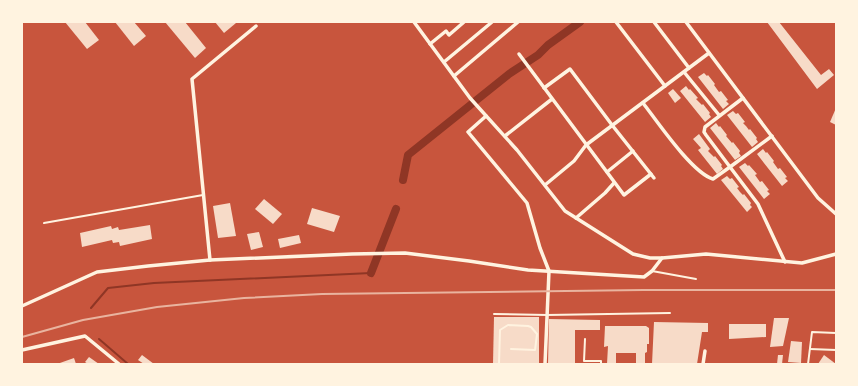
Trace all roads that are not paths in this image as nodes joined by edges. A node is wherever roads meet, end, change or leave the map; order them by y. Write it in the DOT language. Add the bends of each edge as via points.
graph roads {
  1 [pos="414,22"];
  2 [pos="464,22"];
  3 [pos="492,22"];
  4 [pos="518,22"];
  5 [pos="616,22"];
  6 [pos="654,22"];
  7 [pos="686,22"];
  8 [pos="256,26"];
  9 [pos="430,44"];
  10 [pos="709,53"];
  11 [pos="519,54"];
  12 [pos="444,62"];
  13 [pos="689,68"];
  14 [pos="684,72"];
  15 [pos="454,76"];
  16 [pos="665,86"];
  17 [pos="544,88"];
  18 [pos="743,98"];
  19 [pos="552,99"];
  20 [pos="643,103"];
  21 [pos="486,116"];
  22 [pos="719,116"];
  23 [pos="612,125"];
  24 [pos="505,136"];
  25 [pos="772,136"];
  26 [pos="586,145"];
  27 [pos="633,151"];
  28 [pos="730,167"];
  29 [pos="607,172"];
  30 [pos="651,174"];
  31 [pos="654,178"];
  32 [pos="614,183"];
  33 [pos="544,185"];
  34 [pos="203,195"];
  35 [pos="836,214"];
  36 [pos="576,218"];
  37 [pos="44,223"];
  38 [pos="836,254"];
  39 [pos="662,258"];
  40 [pos="210,260"];
  41 [pos="785,262"];
  42 [pos="549,271"];
  43 [pos="652,271"];
  44 [pos="696,278"];
  45 [pos="22,306"];
  46 [pos="670,313"];
  47 [pos="494,314"];
  48 [pos="547,315"];
  49 [pos="836,333"];
  50 [pos="585,340"];
  51 [pos="511,349"];
  52 [pos="810,349"];
  53 [pos="22,350"];
  54 [pos="836,350"];
  55 [pos="705,351"];
  56 [pos="119,364"];
  57 [pos="499,364"];
  58 [pos="545,364"];
  59 [pos="601,364"];
  60 [pos="703,364"];
  61 [pos="808,364"];
  1 -- 9 [label="street"];
  2 -- 9 [label="street" via="449,35 446,31"];
  3 -- 12 [label="street"];
  4 -- 15 [label="street"];
  5 -- 16 [label="street"];
  6 -- 13 [label="street"];
  7 -- 10 [label="street"];
  8 -- 34 [label="street" via="192,79"];
  9 -- 12 [label="street"];
  10 -- 13 [label="street"];
  10 -- 18 [label="street"];
  11 -- 17 [label="street"];
  12 -- 15 [label="street"];
  13 -- 14 [label="street"];
  14 -- 16 [label="street"];
  14 -- 22 [label="street"];
  15 -- 21 [label="street"];
  16 -- 20 [label="street"];
  17 -- 19 [label="street"];
  17 -- 23 [label="street" via="570,69"];
  18 -- 22 [label="street"];
  18 -- 25 [label="street"];
  19 -- 24 [label="street"];
  19 -- 26 [label="street"];
  20 -- 23 [label="street"];
  20 -- 28 [label="street" via="690,163 701,173 713,179"];
  21 -- 24 [label="street"];
  21 -- 42 [label="street" via="468,132 527,203"];
  22 -- 28 [label="street" via="705,127 704,132"];
  23 -- 26 [label="street"];
  23 -- 27 [label="street"];
  24 -- 33 [label="street"];
  25 -- 28 [label="street"];
  25 -- 35 [label="street" via="818,198"];
  26 -- 29 [label="street"];
  26 -- 33 [label="street" via="574,161"];
  27 -- 29 [label="street"];
  27 -- 30 [label="street"];
  28 -- 41 [label="street" via="758,204"];
  29 -- 32 [label="street"];
  30 -- 31 [label="street"];
  30 -- 32 [label="street" via="624,195"];
  32 -- 36 [label="street"];
  33 -- 36 [label="street" via="565,211"];
  34 -- 37 [label="lane"];
  34 -- 40 [label="street"];
  36 -- 39 [label="street" via="633,254"];
  38 -- 41 [label="street" via="802,264"];
  39 -- 41 [label="street" via="706,254"];
  39 -- 43 [label="street"];
  40 -- 42 [label="street" via="405,253"];
  40 -- 45 [label="street" via="97,272"];
  42 -- 43 [label="street" via="644,277"];
  42 -- 48 [label="street"];
  43 -- 44 [label="lane"];
  46 -- 48 [label="lane"];
  47 -- 48 [label="lane"];
  48 -- 58 [label="street"];
  49 -- 52 [label="lane" via="812,332"];
  50 -- 59 [label="lane" via="584,361 601,361"];
  51 -- 57 [label="lane" via="535,350 537,334 528,326 503,327 499,334"];
  52 -- 54 [label="lane"];
  52 -- 61 [label="lane"];
  53 -- 56 [label="street" via="85,336"];
  55 -- 60 [label="street"];
}
